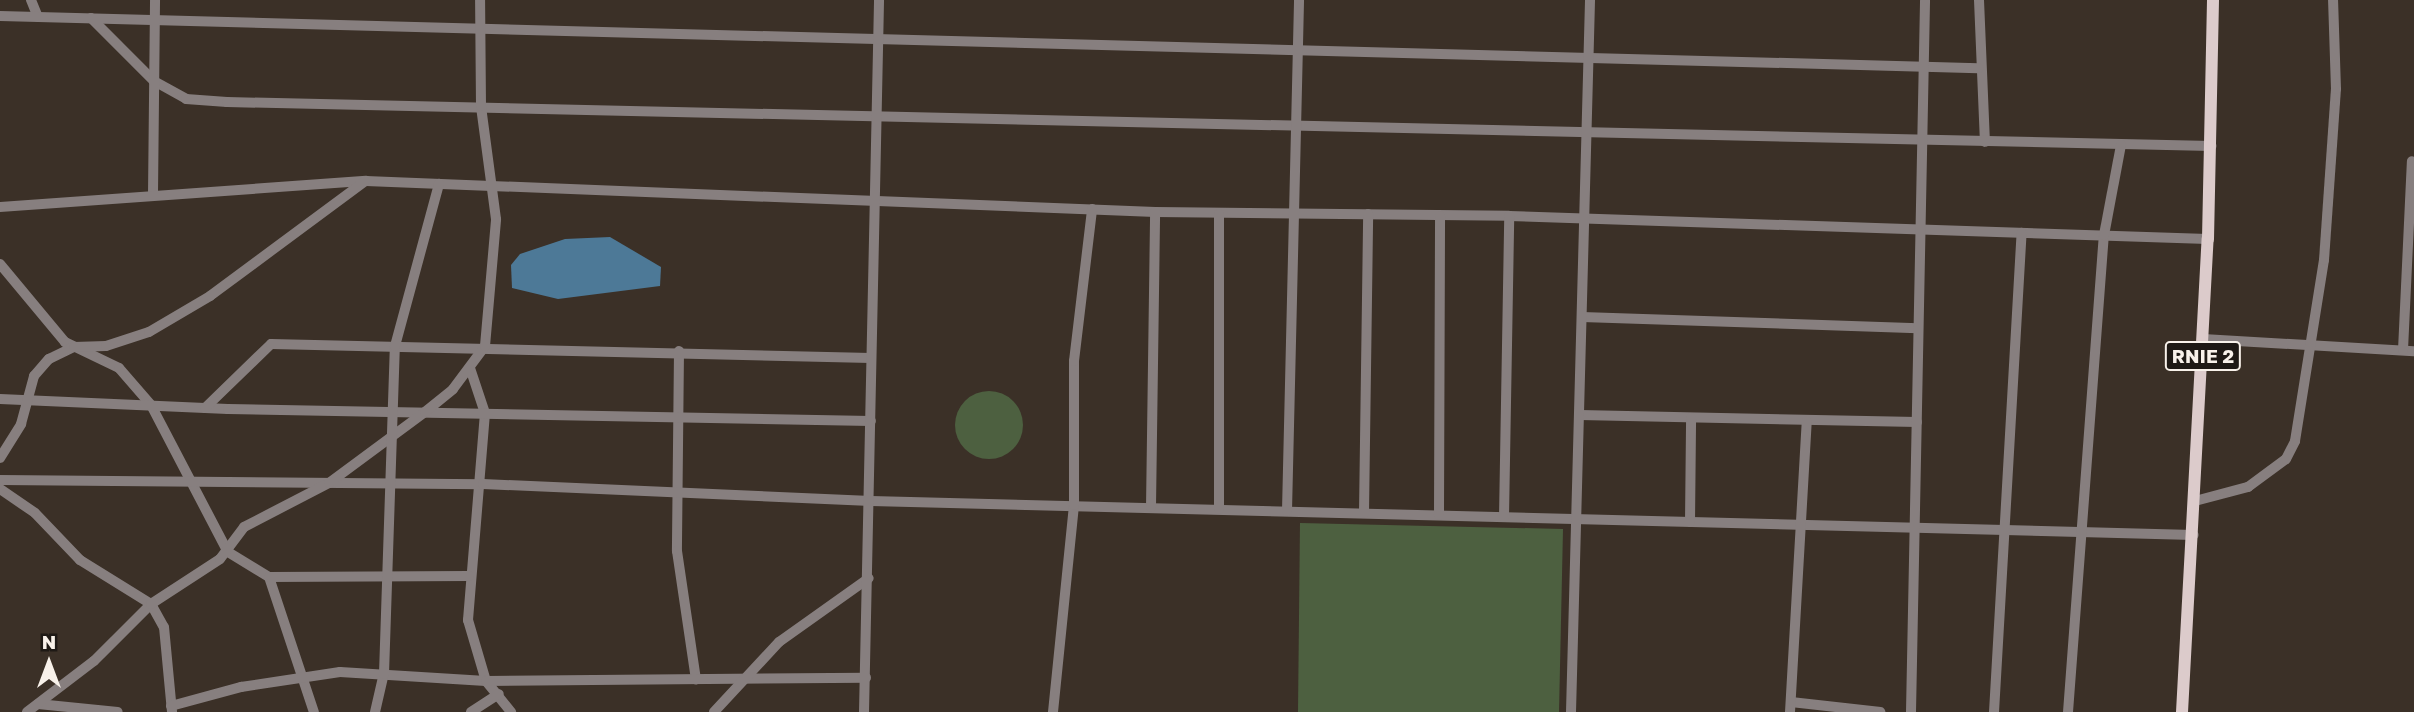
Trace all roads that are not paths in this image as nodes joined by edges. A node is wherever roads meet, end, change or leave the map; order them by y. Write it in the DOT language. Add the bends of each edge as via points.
graph roads {
  1 [pos="31,0"];
  2 [pos="155,0"];
  3 [pos="480,0"];
  4 [pos="879,0"];
  5 [pos="1299,0"];
  6 [pos="1590,0"];
  7 [pos="1925,0"];
  8 [pos="1979,0"];
  9 [pos="2213,0"];
  10 [pos="2333,0"];
  11 [pos="0,16"];
  12 [pos="38,17"];
  13 [pos="91,18"];
  14 [pos="155,22"];
  15 [pos="481,33"];
  16 [pos="878,42"];
  17 [pos="1299,51"];
  18 [pos="1590,59"];
  19 [pos="1925,65"];
  20 [pos="1978,68"];
  21 [pos="154,81"];
  22 [pos="481,106"];
  23 [pos="876,118"];
  24 [pos="1294,127"];
  25 [pos="1587,132"];
  26 [pos="1922,141"];
  27 [pos="1985,142"];
  28 [pos="2121,145"];
  29 [pos="2212,146"];
  30 [pos="2412,160"];
  31 [pos="366,181"];
  32 [pos="439,184"];
  33 [pos="493,186"];
  34 [pos="153,194"];
  35 [pos="874,201"];
  36 [pos="0,207"];
  37 [pos="1092,209"];
  38 [pos="1155,212"];
  39 [pos="1219,214"];
  40 [pos="1368,214"];
  41 [pos="1293,215"];
  42 [pos="1440,216"];
  43 [pos="1508,216"];
  44 [pos="1585,218"];
  45 [pos="1920,231"];
  46 [pos="2022,233"];
  47 [pos="2104,235"];
  48 [pos="2208,239"];
  49 [pos="2410,260"];
  50 [pos="0,264"];
  51 [pos="1582,317"];
  52 [pos="1919,328"];
  53 [pos="2203,339"];
  54 [pos="2315,345"];
  55 [pos="395,346"];
  56 [pos="485,346"];
  57 [pos="74,347"];
  58 [pos="2408,350"];
  59 [pos="679,351"];
  60 [pos="871,358"];
  61 [pos="470,368"];
  62 [pos="0,399"];
  63 [pos="27,404"];
  64 [pos="151,405"];
  65 [pos="205,408"];
  66 [pos="390,411"];
  67 [pos="425,412"];
  68 [pos="485,413"];
  69 [pos="1580,415"];
  70 [pos="677,417"];
  71 [pos="1691,418"];
  72 [pos="871,421"];
  73 [pos="1807,421"];
  74 [pos="1917,422"];
  75 [pos="389,439"];
  76 [pos="0,458"];
  77 [pos="0,480"];
  78 [pos="190,482"];
  79 [pos="387,482"];
  80 [pos="329,483"];
  81 [pos="483,484"];
  82 [pos="0,489"];
  83 [pos="675,492"];
  84 [pos="871,501"];
  85 [pos="2195,501"];
  86 [pos="1074,505"];
  87 [pos="1151,507"];
  88 [pos="1219,509"];
  89 [pos="1287,510"];
  90 [pos="1364,513"];
  91 [pos="1439,515"];
  92 [pos="1504,517"];
  93 [pos="1578,519"];
  94 [pos="1690,522"];
  95 [pos="1796,525"];
  96 [pos="1915,527"];
  97 [pos="2004,530"];
  98 [pos="2083,533"];
  99 [pos="2194,535"];
  100 [pos="228,552"];
  101 [pos="386,575"];
  102 [pos="469,576"];
  103 [pos="270,577"];
  104 [pos="869,578"];
  105 [pos="151,604"];
  106 [pos="384,674"];
  107 [pos="302,675"];
  108 [pos="866,678"];
  109 [pos="744,679"];
  110 [pos="696,680"];
  111 [pos="486,681"];
  112 [pos="499,694"];
  113 [pos="38,704"];
  114 [pos="1791,707"];
  115 [pos="171,709"];
  116 [pos="27,712"];
  117 [pos="118,712"];
  118 [pos="314,712"];
  119 [pos="376,712"];
  120 [pos="471,712"];
  121 [pos="511,712"];
  122 [pos="714,712"];
  123 [pos="864,712"];
  124 [pos="1053,712"];
  125 [pos="1571,712"];
  126 [pos="1880,712"];
  127 [pos="1911,712"];
  128 [pos="1994,712"];
  129 [pos="2068,712"];
  130 [pos="2183,712"];
  1 -- 12 [label="street"];
  2 -- 14 [label="street"];
  3 -- 15 [label="street"];
  4 -- 16 [label="street"];
  5 -- 17 [label="street"];
  6 -- 18 [label="street"];
  7 -- 19 [label="street"];
  8 -- 20 [label="street"];
  9 -- 29 [label="main road, RNIE 2 / RNIE 2"];
  10 -- 54 [label="street" via="2336,89"];
  11 -- 12 [label="street"];
  12 -- 13 [label="street"];
  13 -- 14 [label="street"];
  13 -- 21 [label="street"];
  14 -- 15 [label="street"];
  14 -- 21 [label="street"];
  15 -- 16 [label="street"];
  15 -- 22 [label="street"];
  16 -- 17 [label="street"];
  16 -- 23 [label="street"];
  17 -- 18 [label="street"];
  17 -- 24 [label="street"];
  18 -- 19 [label="street"];
  18 -- 25 [label="street"];
  19 -- 20 [label="street"];
  19 -- 26 [label="street"];
  20 -- 27 [label="street"];
  21 -- 22 [label="street" via="186,99"];
  21 -- 34 [label="street"];
  22 -- 23 [label="street"];
  22 -- 33 [label="street"];
  23 -- 24 [label="street"];
  23 -- 35 [label="street"];
  24 -- 25 [label="street"];
  24 -- 41 [label="street"];
  25 -- 26 [label="street"];
  25 -- 44 [label="street"];
  26 -- 27 [label="street"];
  26 -- 45 [label="street"];
  27 -- 28 [label="street"];
  28 -- 29 [label="street"];
  28 -- 47 [label="street"];
  29 -- 48 [label="main road, RNIE 2 / RNIE 2"];
  30 -- 49 [label="street"];
  31 -- 32 [label="street"];
  31 -- 34 [label="street"];
  31 -- 57 [label="street" via="210,296 149,332 106,346"];
  32 -- 33 [label="street"];
  32 -- 55 [label="street"];
  33 -- 35 [label="street"];
  33 -- 56 [label="street"];
  34 -- 36 [label="street"];
  35 -- 37 [label="street"];
  35 -- 60 [label="street"];
  37 -- 38 [label="street"];
  37 -- 86 [label="street" via="1074,361"];
  38 -- 39 [label="street"];
  38 -- 87 [label="street"];
  39 -- 41 [label="street"];
  39 -- 88 [label="street"];
  40 -- 41 [label="street"];
  40 -- 42 [label="street"];
  40 -- 90 [label="street"];
  41 -- 89 [label="street"];
  42 -- 43 [label="street"];
  42 -- 91 [label="street"];
  43 -- 44 [label="street"];
  43 -- 92 [label="street"];
  44 -- 45 [label="street"];
  44 -- 51 [label="street"];
  45 -- 46 [label="street"];
  45 -- 52 [label="street"];
  46 -- 47 [label="street"];
  46 -- 97 [label="street"];
  47 -- 48 [label="street"];
  47 -- 98 [label="street"];
  48 -- 53 [label="main road, RNIE 2 / RNIE 2"];
  49 -- 58 [label="street"];
  50 -- 57 [label="street"];
  51 -- 52 [label="street"];
  51 -- 69 [label="street"];
  52 -- 74 [label="street"];
  53 -- 54 [label="street"];
  53 -- 85 [label="main road, RNIE 2 / RNIE 2"];
  54 -- 58 [label="street"];
  54 -- 85 [label="street" via="2286,459 2248,487"];
  55 -- 56 [label="street"];
  55 -- 65 [label="street" via="271,344"];
  55 -- 66 [label="street"];
  56 -- 59 [label="street"];
  56 -- 61 [label="street"];
  57 -- 63 [label="street" via="41,366"];
  57 -- 64 [label="street" via="119,368"];
  59 -- 60 [label="street"];
  59 -- 70 [label="street"];
  60 -- 72 [label="street"];
  61 -- 67 [label="street"];
  61 -- 68 [label="street"];
  62 -- 63 [label="street"];
  63 -- 64 [label="street"];
  63 -- 76 [label="street"];
  64 -- 65 [label="street"];
  64 -- 78 [label="street"];
  65 -- 66 [label="street"];
  66 -- 67 [label="street"];
  66 -- 75 [label="street"];
  67 -- 68 [label="street"];
  67 -- 75 [label="street"];
  68 -- 70 [label="street"];
  68 -- 81 [label="street"];
  69 -- 71 [label="street"];
  69 -- 93 [label="street"];
  70 -- 72 [label="street"];
  70 -- 83 [label="street"];
  71 -- 73 [label="street"];
  71 -- 94 [label="street"];
  72 -- 84 [label="street"];
  73 -- 74 [label="street"];
  73 -- 95 [label="street"];
  74 -- 96 [label="street"];
  75 -- 79 [label="street"];
  75 -- 80 [label="street"];
  77 -- 78 [label="street"];
  78 -- 80 [label="street"];
  78 -- 100 [label="street"];
  79 -- 80 [label="street"];
  79 -- 81 [label="street"];
  79 -- 101 [label="street"];
  80 -- 100 [label="street" via="244,527"];
  81 -- 83 [label="street"];
  81 -- 102 [label="street"];
  82 -- 105 [label="street" via="35,513 80,560"];
  83 -- 84 [label="street"];
  83 -- 110 [label="street" via="677,551"];
  84 -- 86 [label="street"];
  84 -- 104 [label="street"];
  85 -- 99 [label="main road, RNIE 2 / RNIE 2"];
  86 -- 87 [label="street"];
  86 -- 124 [label="street"];
  87 -- 88 [label="street"];
  88 -- 89 [label="street"];
  89 -- 90 [label="street"];
  90 -- 91 [label="street"];
  91 -- 92 [label="street"];
  92 -- 93 [label="street"];
  93 -- 94 [label="street"];
  93 -- 125 [label="street"];
  94 -- 95 [label="street"];
  95 -- 96 [label="street"];
  95 -- 114 [label="street"];
  96 -- 97 [label="street"];
  96 -- 127 [label="street"];
  97 -- 98 [label="street"];
  97 -- 128 [label="street"];
  98 -- 99 [label="street"];
  98 -- 129 [label="street"];
  99 -- 130 [label="main road, RNIE 2 / RNIE 2"];
  100 -- 103 [label="street"];
  100 -- 105 [label="street"];
  101 -- 102 [label="street"];
  101 -- 103 [label="street"];
  101 -- 106 [label="street"];
  102 -- 111 [label="street" via="471,641"];
  103 -- 107 [label="street"];
  104 -- 108 [label="street"];
  104 -- 109 [label="street" via="800,624"];
  105 -- 113 [label="street" via="94,661"];
  105 -- 115 [label="street" via="164,627"];
  106 -- 107 [label="street"];
  106 -- 111 [label="street"];
  106 -- 119 [label="street"];
  107 -- 115 [label="street"];
  107 -- 118 [label="street"];
  108 -- 109 [label="street"];
  108 -- 123 [label="street"];
  109 -- 110 [label="street"];
  109 -- 122 [label="street"];
  110 -- 111 [label="street"];
  111 -- 112 [label="street"];
  112 -- 120 [label="street"];
  112 -- 121 [label="street"];
  113 -- 116 [label="street"];
  113 -- 117 [label="street"];
  114 -- 126 [label="street"];
}
